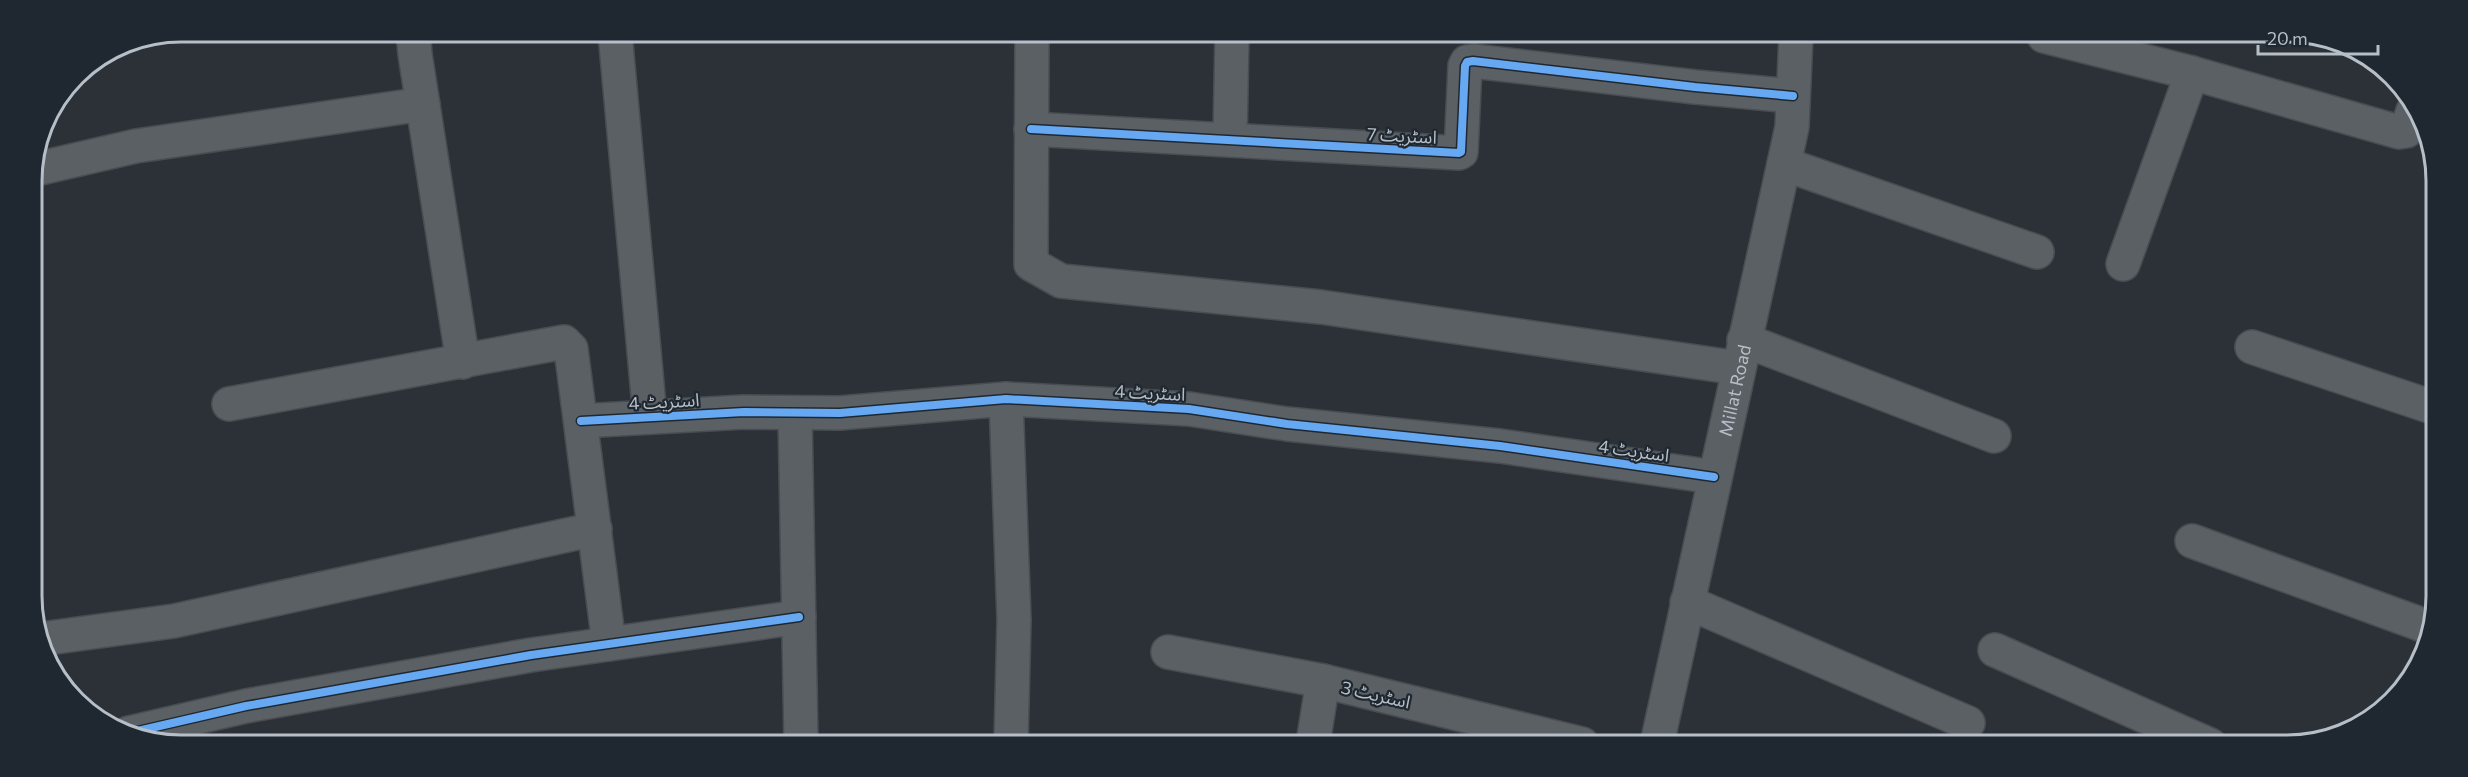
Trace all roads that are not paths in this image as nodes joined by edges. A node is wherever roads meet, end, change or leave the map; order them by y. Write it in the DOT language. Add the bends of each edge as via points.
graph roads {
  1 [pos="414,42"];
  2 [pos="616,42"];
  3 [pos="1032,42"];
  4 [pos="1232,42"];
  5 [pos="1796,42"];
  6 [pos="2068,42"];
  7 [pos="2192,73"];
  8 [pos="1793,96"];
  9 [pos="423,104"];
  10 [pos="2411,117"];
  11 [pos="1031,129"];
  12 [pos="1230,140"];
  13 [pos="1784,164"];
  14 [pos="42,168"];
  15 [pos="2037,252"];
  16 [pos="2123,264"];
  17 [pos="2252,347"];
  18 [pos="1741,354"];
  19 [pos="463,362"];
  20 [pos="1006,399"];
  21 [pos="229,404"];
  22 [pos="2426,405"];
  23 [pos="795,413"];
  24 [pos="650,417"];
  25 [pos="581,421"];
  26 [pos="1994,436"];
  27 [pos="1714,477"];
  28 [pos="595,529"];
  29 [pos="2192,541"];
  30 [pos="1687,602"];
  31 [pos="799,617"];
  32 [pos="2423,625"];
  33 [pos="48,638"];
  34 [pos="609,644"];
  35 [pos="1995,650"];
  36 [pos="1168,652"];
  37 [pos="1323,681"];
  38 [pos="1968,723"];
  39 [pos="144,730"];
  40 [pos="801,735"];
  41 [pos="1011,735"];
  42 [pos="1314,735"];
  43 [pos="1545,735"];
  44 [pos="1658,735"];
  45 [pos="2187,735"];
  1 -- 9 [label="street"];
  2 -- 24 [label="street"];
  3 -- 11 [label="street"];
  4 -- 12 [label="street"];
  5 -- 8 [label="street, Millat Road"];
  6 -- 7 [label="street"];
  7 -- 10 [label="street" via="2399,132 2406,131"];
  7 -- 16 [label="street"];
  8 -- 12 [label="street, اسٹریٹ 7" via="1473,60 1465,66 1459,153"];
  8 -- 13 [label="street, Millat Road" via="1792,127"];
  9 -- 14 [label="street" via="136,146"];
  9 -- 19 [label="street"];
  11 -- 12 [label="street, اسٹریٹ 7"];
  11 -- 18 [label="street" via="1031,264 1061,281"];
  13 -- 15 [label="street"];
  13 -- 18 [label="street, Millat Road"];
  17 -- 22 [label="street"];
  18 -- 26 [label="street"];
  18 -- 27 [label="street, Millat Road"];
  19 -- 21 [label="street"];
  19 -- 25 [label="street" via="564,342 571,349"];
  20 -- 23 [label="street, اسٹریٹ 4"];
  20 -- 27 [label="street, اسٹریٹ 4" via="1189,409 1287,424 1500,446"];
  20 -- 41 [label="street" via="1014,620"];
  23 -- 24 [label="street, اسٹریٹ 4"];
  23 -- 31 [label="street"];
  24 -- 25 [label="street, اسٹریٹ 4"];
  25 -- 28 [label="street"];
  27 -- 30 [label="street, Millat Road"];
  28 -- 33 [label="street" via="174,621"];
  28 -- 34 [label="street"];
  29 -- 32 [label="street"];
  30 -- 38 [label="street"];
  30 -- 44 [label="street, Millat Road"];
  31 -- 34 [label="street"];
  31 -- 40 [label="street"];
  34 -- 39 [label="street" via="246,706"];
  35 -- 45 [label="street"];
  36 -- 37 [label="street, اسٹریٹ 3"];
  37 -- 42 [label="street"];
  37 -- 43 [label="street, اسٹریٹ 3"];
}
